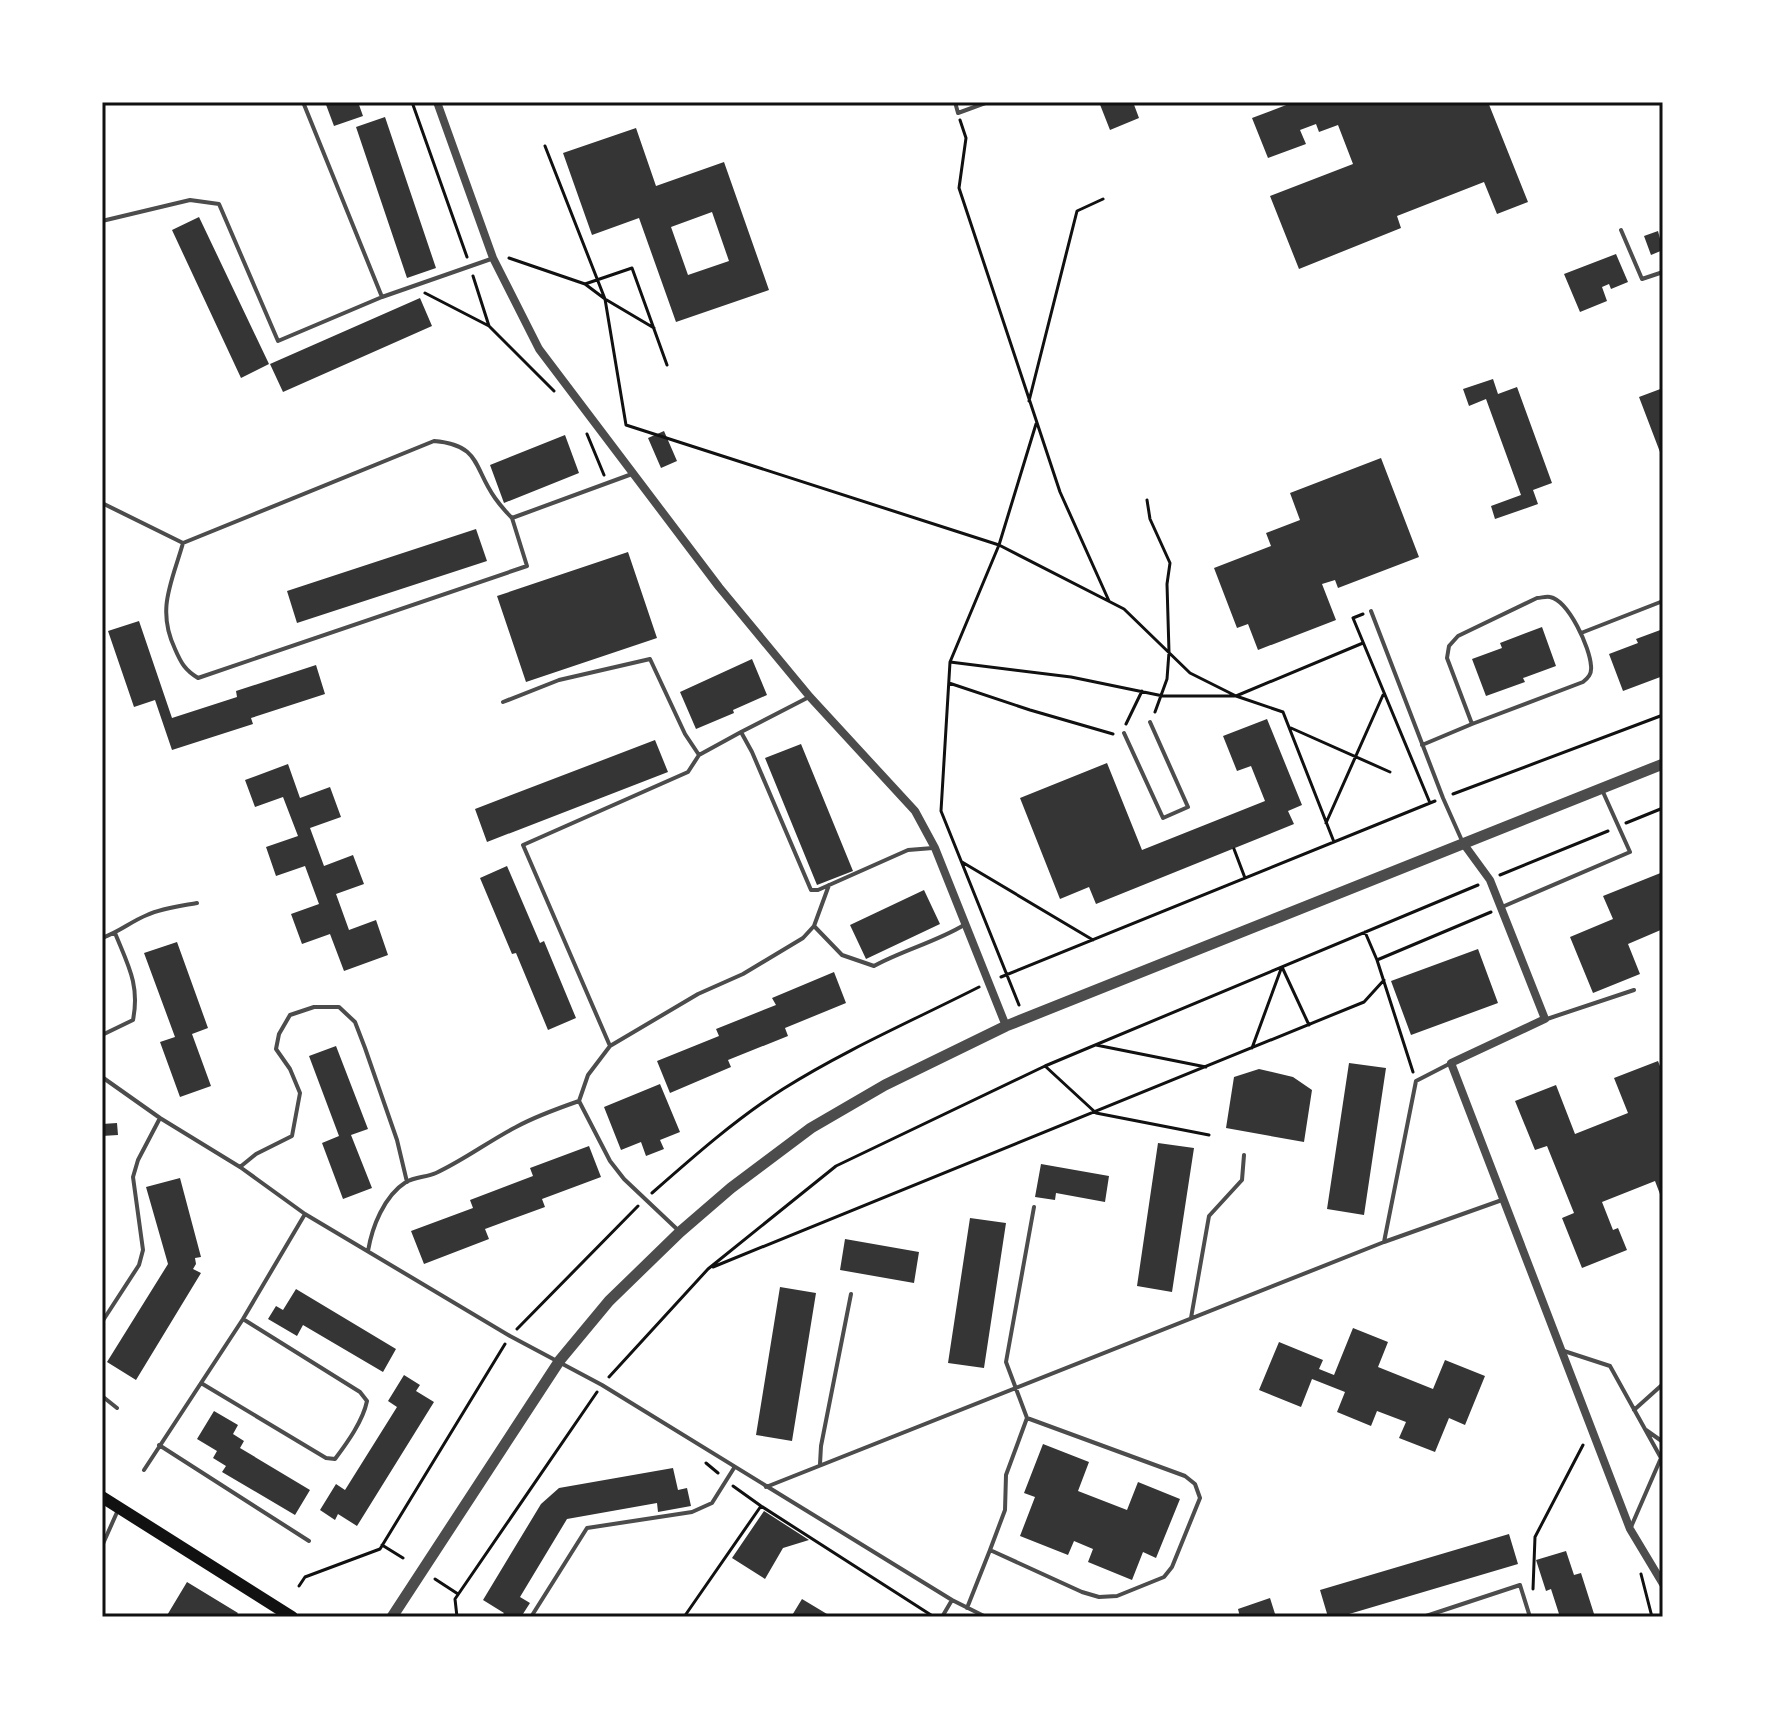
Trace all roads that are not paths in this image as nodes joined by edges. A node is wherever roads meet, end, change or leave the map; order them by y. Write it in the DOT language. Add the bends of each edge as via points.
graph roads {
  1 [pos="303,102"];
  2 [pos="437,102"];
  3 [pos="955,102"];
  4 [pos="988,102"];
  5 [pos="102,221"];
  6 [pos="1621,230"];
  7 [pos="493,258"];
  8 [pos="1663,272"];
  9 [pos="382,297"];
  10 [pos="632,474"];
  11 [pos="102,503"];
  12 [pos="512,518"];
  13 [pos="183,543"];
  14 [pos="1663,601"];
  15 [pos="1371,611"];
  16 [pos="1581,633"];
  17 [pos="810,697"];
  18 [pos="503,702"];
  19 [pos="1150,722"];
  20 [pos="1472,724"];
  21 [pos="741,732"];
  22 [pos="1124,733"];
  23 [pos="1422,745"];
  24 [pos="699,755"];
  25 [pos="1663,764"];
  26 [pos="1602,788"];
  27 [pos="1463,843"];
  28 [pos="935,848"];
  29 [pos="829,885"];
  30 [pos="197,903"];
  31 [pos="1502,907"];
  32 [pos="964,925"];
  33 [pos="814,926"];
  34 [pos="115,933"];
  35 [pos="102,938"];
  36 [pos="1634,990"];
  37 [pos="1545,1019"];
  38 [pos="1006,1026"];
  39 [pos="102,1035"];
  40 [pos="610,1046"];
  41 [pos="1451,1063"];
  42 [pos="102,1077"];
  43 [pos="579,1101"];
  44 [pos="160,1118"];
  45 [pos="1244,1155"];
  46 [pos="240,1167"];
  47 [pos="407,1182"];
  48 [pos="1504,1200"];
  49 [pos="1034,1207"];
  50 [pos="305,1214"];
  51 [pos="680,1232"];
  52 [pos="1384,1242"];
  53 [pos="368,1251"];
  54 [pos="851,1294"];
  55 [pos="1191,1318"];
  56 [pos="243,1319"];
  57 [pos="102,1322"];
  58 [pos="1564,1351"];
  59 [pos="560,1360"];
  60 [pos="201,1383"];
  61 [pos="1663,1384"];
  62 [pos="1015,1389"];
  63 [pos="102,1396"];
  64 [pos="117,1408"];
  65 [pos="1634,1410"];
  66 [pos="1027,1418"];
  67 [pos="1645,1429"];
  68 [pos="1663,1442"];
  69 [pos="159,1445"];
  70 [pos="820,1465"];
  71 [pos="734,1468"];
  72 [pos="144,1470"];
  73 [pos="766,1487"];
  74 [pos="102,1497"];
  75 [pos="119,1507"];
  76 [pos="1630,1529"];
  77 [pos="309,1541"];
  78 [pos="102,1546"];
  79 [pos="990,1550"];
  80 [pos="1663,1584"];
  81 [pos="952,1600"];
  82 [pos="967,1608"];
  83 [pos="292,1617"];
  84 [pos="392,1617"];
  85 [pos="531,1617"];
  86 [pos="942,1617"];
  87 [pos="986,1617"];
  88 [pos="1423,1617"];
  89 [pos="1530,1617"];
  1 -- 9 [label="lane"];
  2 -- 7 [label="street"];
  3 -- 4 [label="lane" via="958,113"];
  5 -- 9 [label="lane" via="190,200 219,204 278,341"];
  6 -- 8 [label="lane" via="1642,279"];
  7 -- 9 [label="lane"];
  7 -- 10 [label="street" via="539,349"];
  10 -- 12 [label="lane"];
  10 -- 17 [label="street"];
  11 -- 13 [label="lane"];
  12 -- 13 [label="lane" via="494,497 477,460 463,447 434,441"];
  12 -- 13 [label="lane" via="527,566 198,678 185,670 166,631 165,609"];
  14 -- 16 [label="lane"];
  15 -- 23 [label="lane"];
  16 -- 20 [label="lane" via="1591,666 1583,682"];
  16 -- 20 [label="lane" via="1563,604 1551,597 1537,598 1458,636 1447,658"];
  17 -- 21 [label="lane"];
  17 -- 28 [label="street" via="915,811"];
  18 -- 24 [label="lane" via="559,680 650,659"];
  19 -- 22 [label="lane" via="1188,807 1163,818"];
  20 -- 23 [label="lane"];
  21 -- 24 [label="lane"];
  21 -- 29 [label="lane" via="811,890"];
  23 -- 27 [label="lane"];
  24 -- 40 [label="lane" via="688,772 523,845"];
  25 -- 26 [label="street"];
  26 -- 27 [label="street"];
  26 -- 31 [label="lane" via="1630,852"];
  27 -- 31 [label="street"];
  27 -- 38 [label="street"];
  28 -- 29 [label="lane" via="908,850"];
  28 -- 32 [label="street"];
  29 -- 33 [label="lane"];
  30 -- 34 [label="lane" via="149,914"];
  31 -- 37 [label="street"];
  32 -- 33 [label="lane" via="874,966 842,955"];
  32 -- 38 [label="street"];
  33 -- 40 [label="lane" via="743,974"];
  34 -- 35 [label="lane"];
  34 -- 39 [label="lane" via="136,986 136,1003 133,1020"];
  36 -- 37 [label="lane"];
  37 -- 41 [label="street"];
  38 -- 51 [label="street" via="811,1128"];
  40 -- 43 [label="lane" via="588,1075"];
  41 -- 48 [label="street"];
  41 -- 52 [label="lane" via="1416,1081"];
  42 -- 44 [label="lane"];
  43 -- 47 [label="lane"];
  43 -- 51 [label="lane" via="617,1170"];
  44 -- 46 [label="lane"];
  44 -- 57 [label="lane" via="133,1177 143,1250 139,1265"];
  45 -- 55 [label="lane" via="1242,1180 1209,1216"];
  46 -- 47 [label="lane" via="292,1136 300,1093 276,1049 290,1015 314,1007 339,1007 355,1022"];
  46 -- 50 [label="lane"];
  47 -- 53 [label="lane" via="379,1216"];
  48 -- 52 [label="lane"];
  48 -- 58 [label="street"];
  49 -- 62 [label="lane" via="1006,1362"];
  50 -- 53 [label="lane"];
  50 -- 56 [label="lane"];
  51 -- 59 [label="street" via="609,1301"];
  52 -- 55 [label="lane"];
  53 -- 59 [label="lane"];
  54 -- 70 [label="lane"];
  55 -- 62 [label="lane"];
  56 -- 60 [label="lane"];
  56 -- 60 [label="lane" via="367,1401 340,1452 335,1459 326,1458"];
  58 -- 65 [label="lane" via="1610,1366"];
  58 -- 76 [label="street"];
  59 -- 71 [label="lane"];
  59 -- 84 [label="street"];
  60 -- 69 [label="lane"];
  61 -- 65 [label="lane"];
  62 -- 66 [label="lane"];
  62 -- 70 [label="lane"];
  63 -- 64 [label="lane"];
  65 -- 67 [label="lane"];
  66 -- 79 [label="lane" via="1006,1475 1005,1510"];
  66 -- 79 [label="lane" via="1185,1476 1200,1498 1164,1577 1117,1596 1082,1592"];
  67 -- 68 [label="lane"];
  67 -- 76 [label="lane" via="1661,1458"];
  69 -- 72 [label="lane"];
  69 -- 77 [label="lane"];
  70 -- 73 [label="lane"];
  71 -- 73 [label="lane"];
  71 -- 85 [label="lane" via="712,1503 692,1512 587,1528"];
  73 -- 81 [label="lane"];
  74 -- 75 [label="main road"];
  75 -- 78 [label="lane"];
  75 -- 83 [label="main road"];
  76 -- 80 [label="street"];
  79 -- 82 [label="lane"];
  81 -- 82 [label="lane"];
  81 -- 86 [label="lane"];
  82 -- 87 [label="lane"];
  88 -- 89 [label="lane" via="1520,1585"];
}
